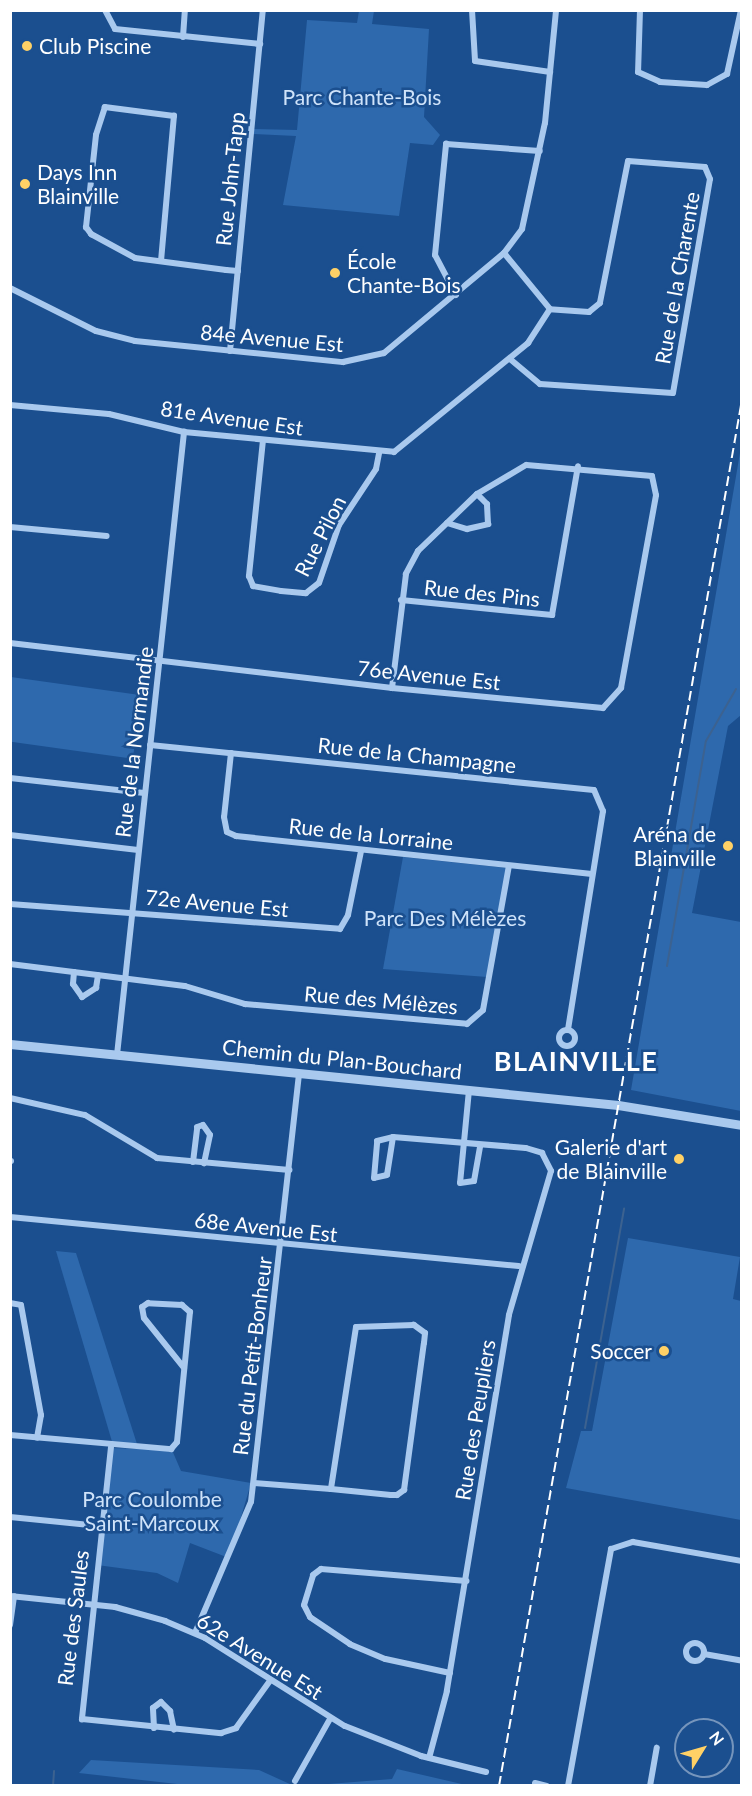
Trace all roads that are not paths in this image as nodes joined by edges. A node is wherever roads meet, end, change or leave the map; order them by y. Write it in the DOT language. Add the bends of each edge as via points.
graph roads {
  1 [pos="105,10"];
  2 [pos="185,10"];
  3 [pos="263,10"];
  4 [pos="472,10"];
  5 [pos="556,10"];
  6 [pos="640,10"];
  7 [pos="741,10"];
  8 [pos="183,37"];
  9 [pos="260,44"];
  10 [pos="550,72"];
  11 [pos="540,151"];
  12 [pos="504,253"];
  13 [pos="161,261"];
  14 [pos="237,271"];
  15 [pos="10,288"];
  16 [pos="456,295"];
  17 [pos="550,309"];
  18 [pos="230,351"];
  19 [pos="510,359"];
  20 [pos="10,405"];
  21 [pos="184,432"];
  22 [pos="263,440"];
  23 [pos="379,453"];
  24 [pos="578,466"];
  25 [pos="477,495"];
  26 [pos="447,523"];
  27 [pos="10,527"];
  28 [pos="107,536"];
  29 [pos="400,600"];
  30 [pos="10,643"];
  31 [pos="160,661"];
  32 [pos="392,688"];
  33 [pos="150,745"];
  34 [pos="231,753"];
  35 [pos="10,778"];
  36 [pos="144,793"];
  37 [pos="10,835"];
  38 [pos="138,850"];
  39 [pos="361,850"];
  40 [pos="509,866"];
  41 [pos="592,873"];
  42 [pos="10,904"];
  43 [pos="132,913"];
  44 [pos="10,964"];
  45 [pos="74,972"];
  46 [pos="98,975"];
  47 [pos="125,978"];
  48 [pos="568,1029"];
  49 [pos="10,1044"];
  50 [pos="117,1055"];
  51 [pos="299,1073"];
  52 [pos="469,1090"];
  53 [pos="10,1098"];
  54 [pos="741,1125"];
  55 [pos="393,1137"];
  56 [pos="465,1143"];
  57 [pos="480,1146"];
  58 [pos="193,1162"];
  59 [pos="204,1163"];
  60 [pos="289,1170"];
  61 [pos="10,1217"];
  62 [pos="282,1242"];
  63 [pos="519,1266"];
  64 [pos="10,1303"];
  65 [pos="184,1368"];
  66 [pos="10,1435"];
  67 [pos="37,1438"];
  68 [pos="111,1447"];
  69 [pos="254,1483"];
  70 [pos="332,1490"];
  71 [pos="10,1517"];
  72 [pos="100,1526"];
  73 [pos="741,1561"];
  74 [pos="467,1581"];
  75 [pos="12,1596"];
  76 [pos="91,1604"];
  77 [pos="10,1625"];
  78 [pos="195,1633"];
  79 [pos="704,1654"];
  80 [pos="741,1661"];
  81 [pos="450,1673"];
  82 [pos="269,1682"];
  83 [pos="330,1719"];
  84 [pos="154,1728"];
  85 [pos="174,1730"];
  86 [pos="657,1748"];
  87 [pos="429,1758"];
  88 [pos="486,1772"];
  89 [pos="295,1781"];
  90 [pos="535,1783"];
  91 [pos="547,1785"];
  92 [pos="568,1785"];
  93 [pos="650,1785"];
  1 -- 8 [label="street" via="115,29"];
  2 -- 8 [label="street"];
  3 -- 9 [label="street, Rue John-Tapp"];
  4 -- 10 [label="street" via="475,61"];
  5 -- 10 [label="street, 84e Avenue Est"];
  6 -- 7 [label="street" via="638,72 660,82 707,85 727,74"];
  8 -- 9 [label="street"];
  9 -- 14 [label="street, Rue John-Tapp"];
  10 -- 11 [label="street, 84e Avenue Est"];
  11 -- 12 [label="street, 84e Avenue Est" via="529,213"];
  11 -- 16 [label="street" via="446,144 435,255"];
  12 -- 16 [label="street, 84e Avenue Est"];
  12 -- 17 [label="street"];
  13 -- 13 [label="street" via="174,116 105,107 97,126 86,226 112,248"];
  13 -- 14 [label="street"];
  14 -- 18 [label="street, Rue John-Tapp"];
  15 -- 18 [label="street, 84e Avenue Est" via="114,337"];
  16 -- 18 [label="street, 84e Avenue Est" via="398,344 364,360"];
  17 -- 19 [label="street" via="538,333"];
  17 -- 19 [label="street, Rue de la Charente" via="589,312 600,303 628,161 639,158 707,169 710,179 673,393 540,384"];
  19 -- 23 [label="street" via="402,449"];
  20 -- 21 [label="street, 81e Avenue Est" via="110,414"];
  21 -- 22 [label="street, 81e Avenue Est"];
  21 -- 31 [label="street, Rue de la Normandie"];
  22 -- 23 [label="street, 81e Avenue Est"];
  22 -- 23 [label="street, Rue Pilon" via="249,576 253,586 306,594 319,583 339,525 376,469"];
  24 -- 25 [label="street" via="526,465"];
  24 -- 29 [label="street, Rue des Pins" via="552,615"];
  24 -- 32 [label="street, 76e Avenue Est" via="652,476 656,495 617,697 603,708 587,708"];
  25 -- 26 [label="street"];
  25 -- 26 [label="street" via="487,504 488,524 467,529"];
  26 -- 29 [label="street" via="418,551"];
  27 -- 28 [label="street"];
  29 -- 32 [label="street"];
  30 -- 31 [label="street, 76e Avenue Est"];
  31 -- 32 [label="street, 76e Avenue Est"];
  31 -- 33 [label="street, Rue de la Normandie"];
  33 -- 34 [label="street, Rue de la Champagne"];
  33 -- 36 [label="street, Rue de la Normandie"];
  34 -- 39 [label="street, Rue de la Lorraine" via="224,818 227,832"];
  34 -- 41 [label="street, Rue de la Champagne" via="594,790 603,812"];
  35 -- 36 [label="street"];
  36 -- 38 [label="street, Rue de la Normandie"];
  37 -- 38 [label="street"];
  38 -- 43 [label="street, Rue de la Normandie"];
  39 -- 40 [label="street, Rue de la Lorraine"];
  39 -- 43 [label="street, 72e Avenue Est" via="348,915 340,929"];
  40 -- 41 [label="street, Rue de la Lorraine"];
  40 -- 47 [label="street, Rue des Mélèzes" via="483,1010 467,1024 244,1004 185,986"];
  41 -- 48 [label="street"];
  42 -- 43 [label="street, 72e Avenue Est"];
  43 -- 47 [label="street, Rue de la Normandie"];
  44 -- 45 [label="street, Rue des Mélèzes"];
  45 -- 46 [label="street, Rue des Mélèzes"];
  45 -- 46 [label="street" via="73,984 82,997 96,988"];
  46 -- 47 [label="street, Rue des Mélèzes"];
  47 -- 50 [label="street, Rue de la Normandie"];
  49 -- 50 [label="street, Chemin du Plan-Bouchard"];
  50 -- 51 [label="street, Chemin du Plan-Bouchard"];
  51 -- 52 [label="street, Chemin du Plan-Bouchard"];
  51 -- 60 [label="street, Rue du Petit-Bonheur"];
  52 -- 54 [label="street, Chemin du Plan-Bouchard"];
  52 -- 56 [label="street"];
  53 -- 58 [label="street" via="85,1115 140,1152"];
  55 -- 55 [label="street" via="377,1141 374,1178 387,1175"];
  55 -- 56 [label="street, Rue des Peupliers"];
  56 -- 57 [label="street, Rue des Peupliers"];
  56 -- 57 [label="street" via="460,1183 466,1186 474,1181"];
  57 -- 63 [label="street, Rue des Peupliers" via="526,1148 548,1160 549,1181"];
  58 -- 59 [label="street"];
  58 -- 59 [label="street" via="197,1127 203,1125 210,1135"];
  59 -- 60 [label="street"];
  60 -- 62 [label="street, Rue du Petit-Bonheur"];
  61 -- 62 [label="street, 68e Avenue Est"];
  62 -- 63 [label="street, 68e Avenue Est"];
  62 -- 69 [label="street, Rue du Petit-Bonheur"];
  63 -- 74 [label="street, Rue des Peupliers"];
  64 -- 67 [label="street" via="21,1305 41,1415"];
  65 -- 65 [label="street" via="144,1318 142,1307 148,1303 188,1307"];
  65 -- 68 [label="street" via="177,1442 162,1452"];
  66 -- 67 [label="street"];
  67 -- 68 [label="street"];
  68 -- 72 [label="street, Rue des Saules"];
  69 -- 70 [label="street"];
  69 -- 78 [label="street, Rue du Petit-Bonheur" via="237,1545"];
  70 -- 70 [label="street" via="356,1328 414,1325 424,1333 424,1343 404,1490 397,1495"];
  71 -- 72 [label="street"];
  72 -- 76 [label="street, Rue des Saules"];
  73 -- 92 [label="street" via="633,1542 611,1549"];
  74 -- 81 [label="street, Rue des Peupliers"];
  74 -- 81 [label="street" via="321,1569 313,1575 304,1605 310,1617 350,1644 385,1659"];
  75 -- 76 [label="street, 62e Avenue Est"];
  75 -- 77 [label="street"];
  76 -- 78 [label="street, 62e Avenue Est" via="138,1612"];
  76 -- 84 [label="street, Rue des Saules" via="82,1719"];
  78 -- 82 [label="street, 62e Avenue Est"];
  79 -- 80 [label="street"];
  81 -- 87 [label="street, Rue des Peupliers"];
  82 -- 83 [label="street, 62e Avenue Est"];
  82 -- 85 [label="street, Rue des Saules" via="233,1731"];
  83 -- 87 [label="street, 62e Avenue Est"];
  83 -- 89 [label="street"];
  84 -- 85 [label="street, Rue des Saules"];
  84 -- 85 [label="street" via="153,1708 161,1702 170,1711"];
  86 -- 93 [label="street"];
  87 -- 88 [label="street, 62e Avenue Est"];
  90 -- 91 [label="street"];
}
